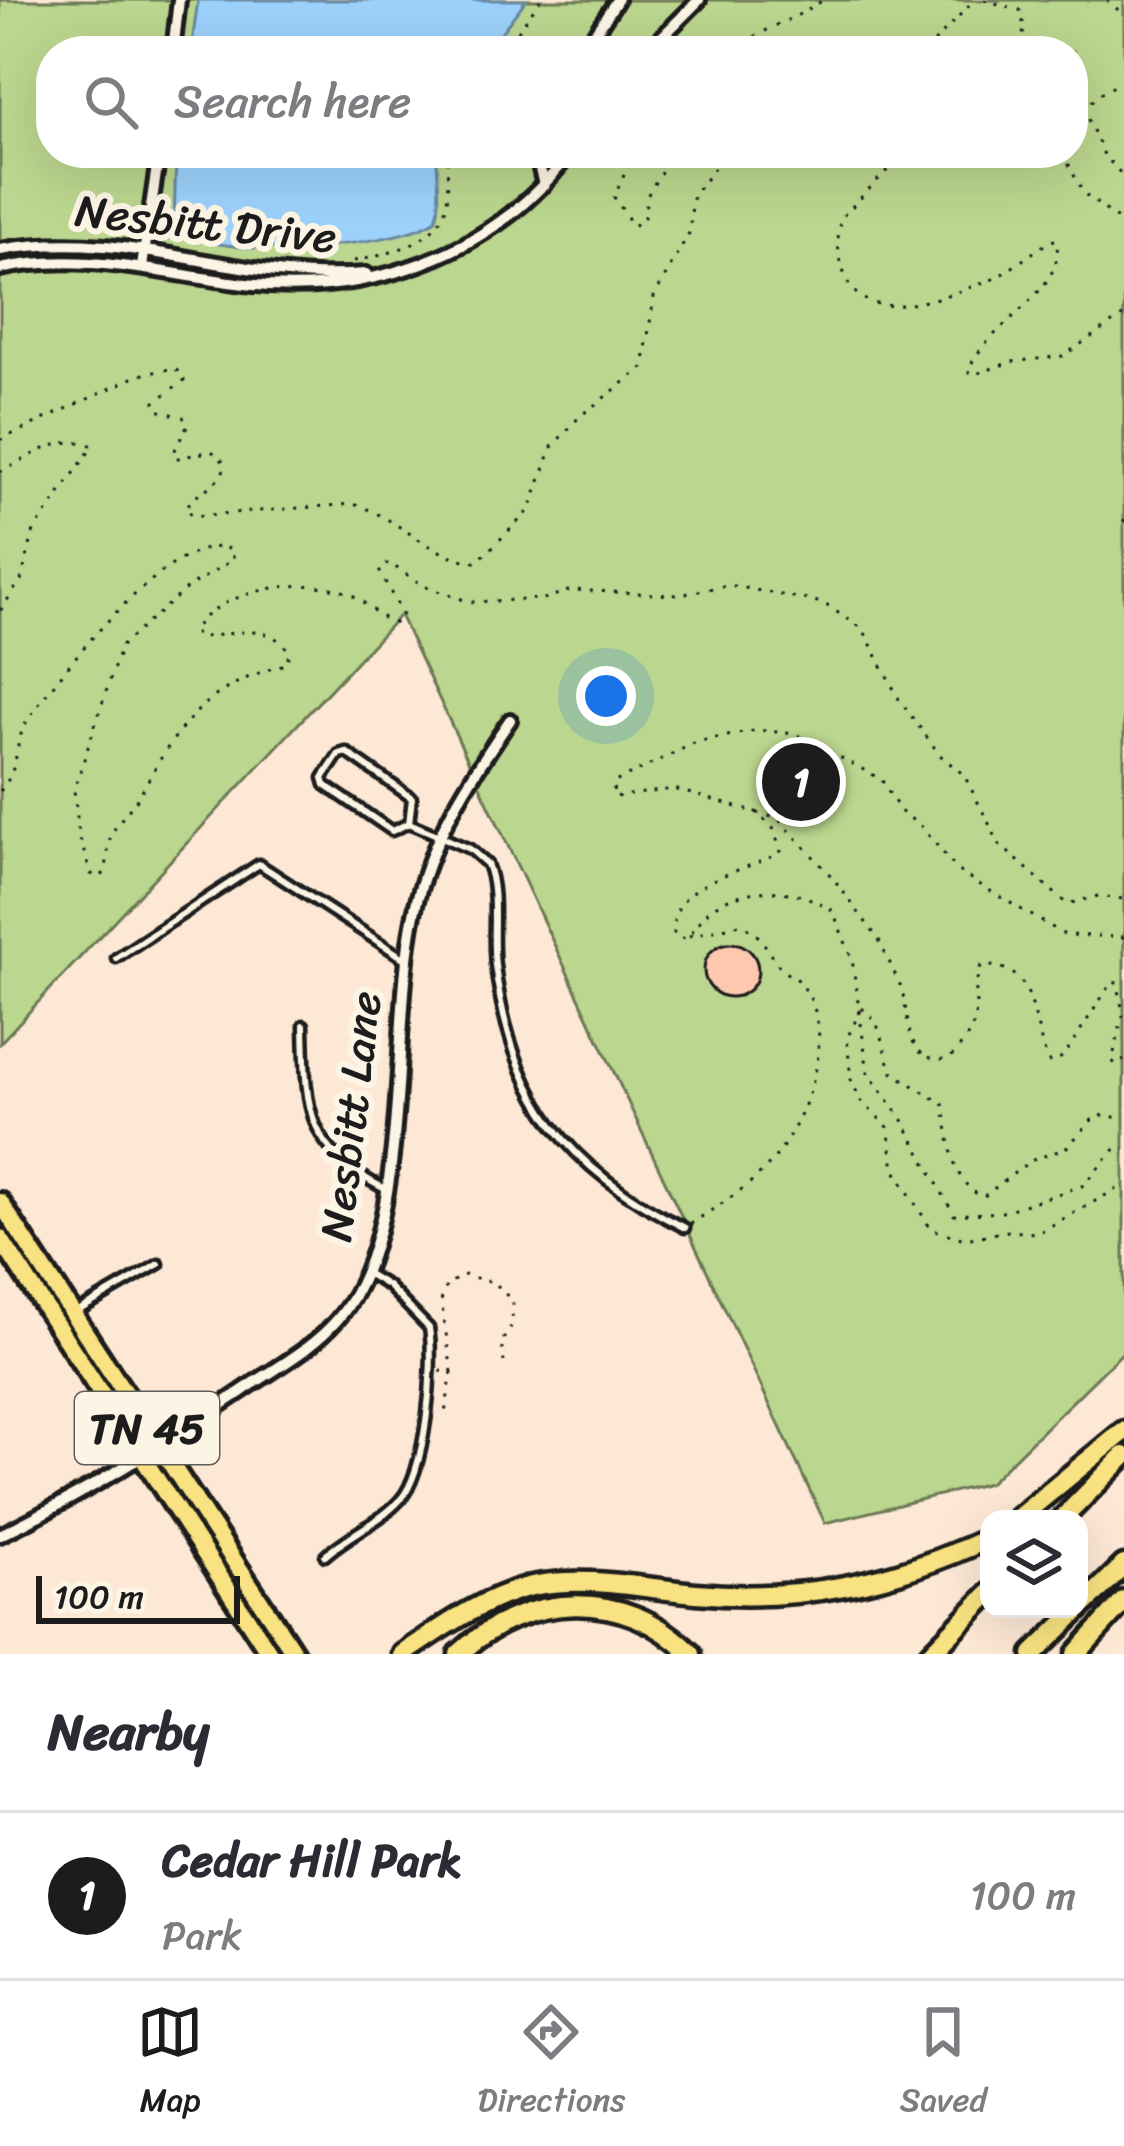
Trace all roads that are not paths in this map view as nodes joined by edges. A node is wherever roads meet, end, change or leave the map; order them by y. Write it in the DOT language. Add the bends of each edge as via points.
graph roads {
  1 [pos="179,0"];
  2 [pos="617,0"];
  3 [pos="699,0"];
  4 [pos="175,36"];
  5 [pos="593,36"];
  6 [pos="662,36"];
  7 [pos="157,168"];
  8 [pos="540,168"];
  9 [pos="557,168"];
  10 [pos="544,184"];
  11 [pos="145,247"];
  12 [pos="0,250"];
  13 [pos="142,267"];
  14 [pos="405,268"];
  15 [pos="0,269"];
  16 [pos="510,720"];
  17 [pos="409,823"];
  18 [pos="439,837"];
  19 [pos="116,958"];
  20 [pos="406,958"];
  21 [pos="304,1025"];
  22 [pos="385,1189"];
  23 [pos="0,1202"];
  24 [pos="685,1228"];
  25 [pos="0,1238"];
  26 [pos="159,1264"];
  27 [pos="364,1272"];
  28 [pos="73,1314"];
  29 [pos="1124,1431"];
  30 [pos="160,1447"];
  31 [pos="143,1456"];
  32 [pos="1124,1456"];
  33 [pos="1028,1510"];
  34 [pos="1071,1510"];
  35 [pos="0,1535"];
  36 [pos="980,1542"];
  37 [pos="326,1556"];
  38 [pos="1124,1565"];
  39 [pos="1088,1600"];
  40 [pos="1124,1601"];
  41 [pos="980,1603"];
  42 [pos="1070,1618"];
  43 [pos="494,1626"];
  44 [pos="270,1654"];
  45 [pos="295,1654"];
  46 [pos="403,1654"];
  47 [pos="449,1654"];
  48 [pos="459,1654"];
  49 [pos="691,1654"];
  50 [pos="930,1654"];
  51 [pos="1033,1654"];
  52 [pos="1076,1654"];
  1 -- 4 [label="street"];
  2 -- 5 [label="street"];
  3 -- 6 [label="street"];
  7 -- 11 [label="street"];
  8 -- 10 [label="street"];
  9 -- 10 [label="street, Nesbitt Drive"];
  10 -- 14 [label="street, Nesbitt Drive" via="494,228"];
  11 -- 12 [label="street, Nesbitt Drive"];
  11 -- 13 [label="street"];
  11 -- 14 [label="street, Nesbitt Drive" via="302,276"];
  13 -- 14 [label="street, Nesbitt Drive" via="310,288"];
  13 -- 15 [label="street, Nesbitt Drive"];
  16 -- 18 [label="street, Nesbitt Lane"];
  17 -- 17 [label="lane" via="412,798 339,754 326,785 392,831"];
  17 -- 18 [label="lane"];
  18 -- 20 [label="street, Nesbitt Lane"];
  18 -- 24 [label="lane" via="478,855 491,875 501,1022 532,1099 594,1171"];
  19 -- 20 [label="lane" via="259,864"];
  20 -- 22 [label="street, Nesbitt Lane"];
  21 -- 22 [label="lane" via="306,1109 347,1170"];
  22 -- 27 [label="street, Nesbitt Lane"];
  23 -- 28 [label="main road, TN 45"];
  25 -- 31 [label="main road, TN 45"];
  26 -- 28 [label="lane"];
  27 -- 30 [label="street, Nesbitt Lane" via="338,1319 308,1347"];
  27 -- 37 [label="lane" via="429,1328 432,1370 412,1484"];
  28 -- 30 [label="main road, TN 45"];
  29 -- 33 [label="highway"];
  30 -- 31 [label="street, Nesbitt Lane"];
  30 -- 45 [label="main road, TN 45"];
  31 -- 35 [label="street, Nesbitt Lane"];
  31 -- 44 [label="main road, TN 45"];
  32 -- 34 [label="highway"];
  36 -- 46 [label="highway" via="905,1572 803,1595 575,1581 526,1587 477,1606"];
  38 -- 39 [label="highway"];
  40 -- 52 [label="highway"];
  41 -- 50 [label="highway"];
  42 -- 51 [label="highway"];
  43 -- 47 [label="highway"];
  43 -- 48 [label="highway"];
  43 -- 49 [label="highway" via="548,1606 597,1606 636,1616"];
}
